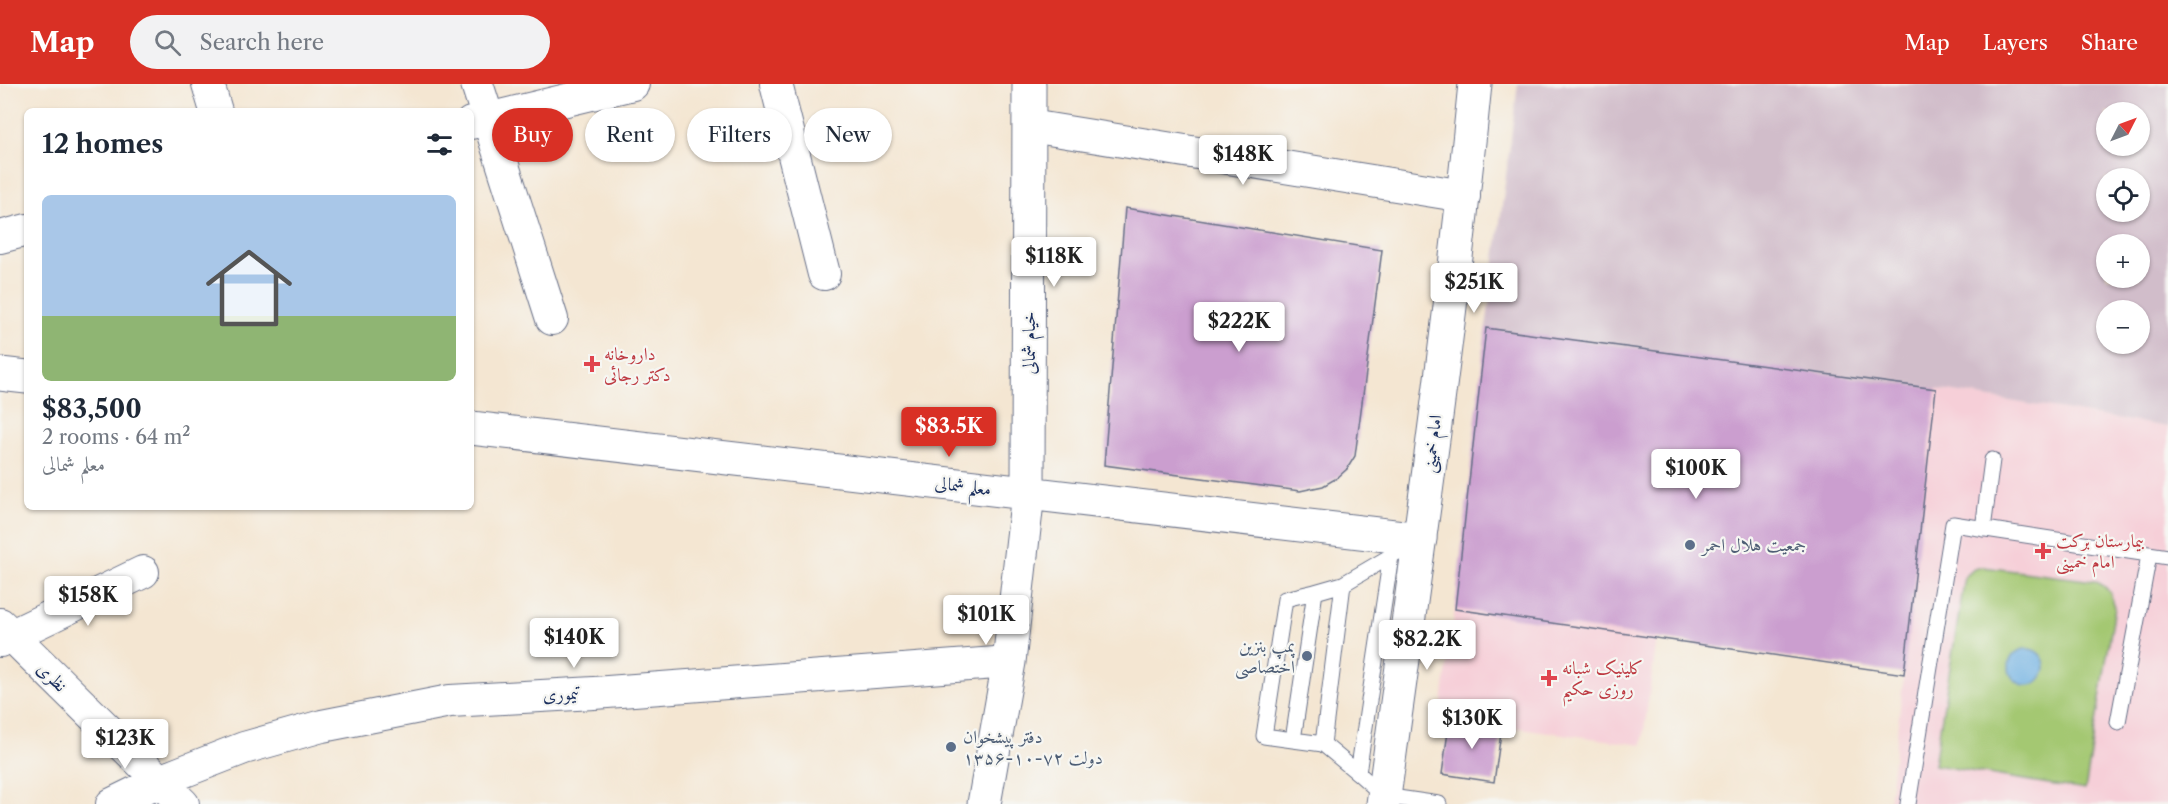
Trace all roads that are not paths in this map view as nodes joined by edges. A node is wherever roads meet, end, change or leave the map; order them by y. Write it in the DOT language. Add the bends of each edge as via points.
graph roads {
  1 [pos="208,84"];
  2 [pos="477,84"];
  3 [pos="633,84"];
  4 [pos="776,84"];
  5 [pos="1029,84"];
  6 [pos="1475,84"];
  7 [pos="215,108"];
  8 [pos="479,121"];
  9 [pos="1030,126"];
  10 [pos="1464,196"];
  11 [pos="24,231"];
  12 [pos="0,237"];
  13 [pos="824,274"];
  14 [pos="552,319"];
  15 [pos="0,374"];
  16 [pos="24,377"];
  17 [pos="474,428"];
  18 [pos="1992,460"];
  19 [pos="1028,493"];
  20 [pos="1983,529"];
  21 [pos="1420,539"];
  22 [pos="2149,555"];
  23 [pos="1391,556"];
  24 [pos="2168,557"];
  25 [pos="143,572"];
  26 [pos="1343,584"];
  27 [pos="1315,591"];
  28 [pos="4,634"];
  29 [pos="1010,662"];
  30 [pos="2118,722"];
  31 [pos="1293,740"];
  32 [pos="1323,744"];
  33 [pos="1358,773"];
  34 [pos="159,781"];
  35 [pos="1383,800"];
  36 [pos="111,804"];
  37 [pos="183,804"];
  38 [pos="984,804"];
  39 [pos="1438,804"];
  40 [pos="1908,804"];
  1 -- 7 [label="street"];
  2 -- 8 [label="street"];
  3 -- 8 [label="street"];
  4 -- 13 [label="street"];
  5 -- 9 [label="street, خیام شمالی"];
  6 -- 10 [label="street, امام خمینی"];
  8 -- 14 [label="street"];
  9 -- 10 [label="street"];
  9 -- 19 [label="street, خیام شمالی"];
  10 -- 21 [label="street, امام خمینی"];
  11 -- 12 [label="street"];
  15 -- 16 [label="street"];
  17 -- 19 [label="street, معلم شمالی"];
  18 -- 20 [label="lane"];
  19 -- 21 [label="street, معلم شمالی"];
  19 -- 29 [label="street, خیام شمالی"];
  20 -- 22 [label="lane"];
  20 -- 40 [label="lane" via="1953,524"];
  21 -- 23 [label="lane"];
  21 -- 35 [label="street, امام خمینی"];
  22 -- 24 [label="lane"];
  22 -- 30 [label="lane"];
  23 -- 26 [label="lane"];
  23 -- 33 [label="lane"];
  25 -- 28 [label="street"];
  26 -- 27 [label="lane"];
  26 -- 32 [label="lane"];
  27 -- 31 [label="lane"];
  27 -- 31 [label="lane" via="1285,599 1264,736"];
  28 -- 34 [label="street, نظری"];
  29 -- 34 [label="street, تیموری" via="450,700 322,726 244,748"];
  29 -- 38 [label="street, خیام شمالی"];
  31 -- 32 [label="lane"];
  32 -- 33 [label="lane"];
  33 -- 35 [label="lane"];
  34 -- 36 [label="street, تیموری"];
  34 -- 37 [label="street, نظری"];
  35 -- 39 [label="lane"];
}
